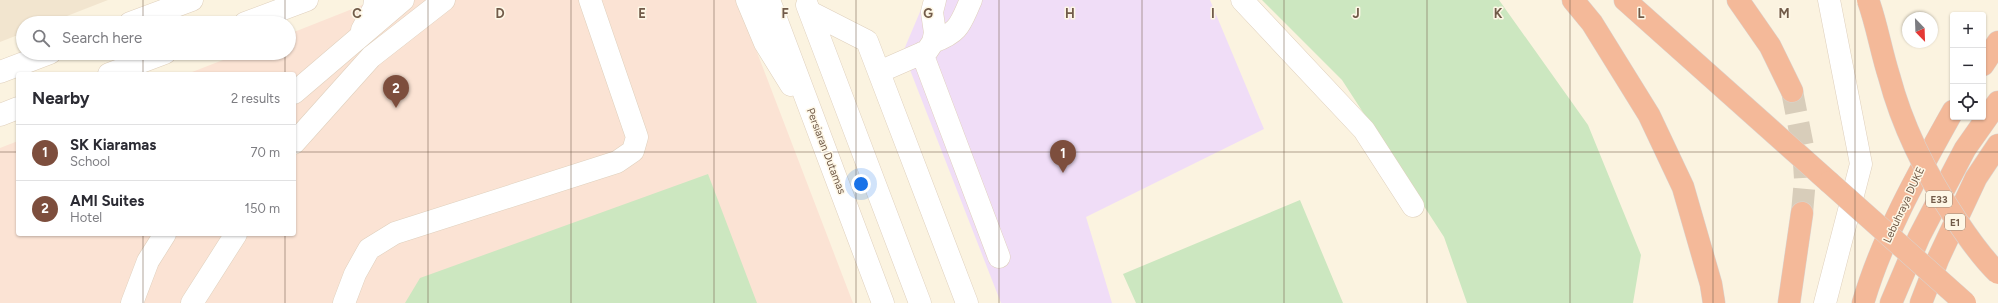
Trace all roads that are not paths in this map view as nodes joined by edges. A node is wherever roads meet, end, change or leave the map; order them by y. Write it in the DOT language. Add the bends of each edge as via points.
graph roads {
  1 [pos="192,0"];
  2 [pos="307,0"];
  3 [pos="444,0"];
  4 [pos="590,0"];
  5 [pos="748,0"];
  6 [pos="769,0"];
  7 [pos="935,0"];
  8 [pos="971,0"];
  9 [pos="1242,0"];
  10 [pos="1573,0"];
  11 [pos="1625,0"];
  12 [pos="1738,0"];
  13 [pos="1829,0"];
  14 [pos="1868,0"];
  15 [pos="389,4"];
  16 [pos="808,6"];
  17 [pos="149,16"];
  18 [pos="265,16"];
  19 [pos="405,30"];
  20 [pos="356,40"];
  21 [pos="1998,42"];
  22 [pos="928,48"];
  23 [pos="371,57"];
  24 [pos="32,60"];
  25 [pos="147,60"];
  26 [pos="1986,60"];
  27 [pos="0,72"];
  28 [pos="115,72"];
  29 [pos="879,72"];
  30 [pos="296,91"];
  31 [pos="1792,91"];
  32 [pos="1998,102"];
  33 [pos="16,109"];
  34 [pos="0,115"];
  35 [pos="1950,116"];
  36 [pos="817,127"];
  37 [pos="296,141"];
  38 [pos="1998,145"];
  39 [pos="1412,206"];
  40 [pos="1802,213"];
  41 [pos="164,236"];
  42 [pos="235,236"];
  43 [pos="999,257"];
  44 [pos="1998,273"];
  45 [pos="132,303"];
  46 [pos="192,303"];
  47 [pos="344,303"];
  48 [pos="883,303"];
  49 [pos="920,303"];
  50 [pos="966,303"];
  51 [pos="1714,303"];
  52 [pos="1789,303"];
  53 [pos="1826,303"];
  54 [pos="1863,303"];
  55 [pos="1891,303"];
  56 [pos="1921,303"];
  57 [pos="1965,303"];
  1 -- 17 [label="street"];
  2 -- 18 [label="street"];
  3 -- 19 [label="street"];
  4 -- 47 [label="street" via="637,137 633,151 617,162 395,233 369,249 355,274"];
  5 -- 36 [label="street" via="765,43"];
  6 -- 36 [label="street, Persiaran Dutamas"];
  7 -- 22 [label="street" via="932,12 935,33"];
  8 -- 22 [label="street" via="958,28 950,36"];
  9 -- 39 [label="street" via="1364,130"];
  10 -- 51 [label="highway" via="1592,23 1649,115 1683,187 1711,284"];
  11 -- 57 [label="highway, bridge"];
  12 -- 31 [label="highway" via="1770,46"];
  13 -- 53 [label="street" via="1861,164"];
  14 -- 44 [label="highway, bridge" via="1881,40 1888,76 1915,150 1939,194 1988,264"];
  15 -- 19 [label="street"];
  15 -- 20 [label="street" via="374,8"];
  16 -- 29 [label="street" via="866,40"];
  16 -- 49 [label="street"];
  19 -- 23 [label="street"];
  20 -- 23 [label="street"];
  20 -- 30 [label="street"];
  21 -- 26 [label="highway"];
  22 -- 29 [label="street"];
  22 -- 43 [label="street"];
  23 -- 37 [label="street"];
  24 -- 27 [label="street"];
  25 -- 28 [label="street"];
  29 -- 50 [label="street"];
  32 -- 55 [label="highway, E33" via="1965,149 1919,236"];
  33 -- 34 [label="street"];
  35 -- 54 [label="highway, Lebuhraya DUKE / E33" via="1912,186 1870,280"];
  36 -- 48 [label="street, Persiaran Dutamas"];
  38 -- 56 [label="highway, E1" via="1976,178 1938,259"];
  40 -- 52 [label="highway"];
  41 -- 45 [label="street" via="148,261"];
  42 -- 46 [label="street"];
}
